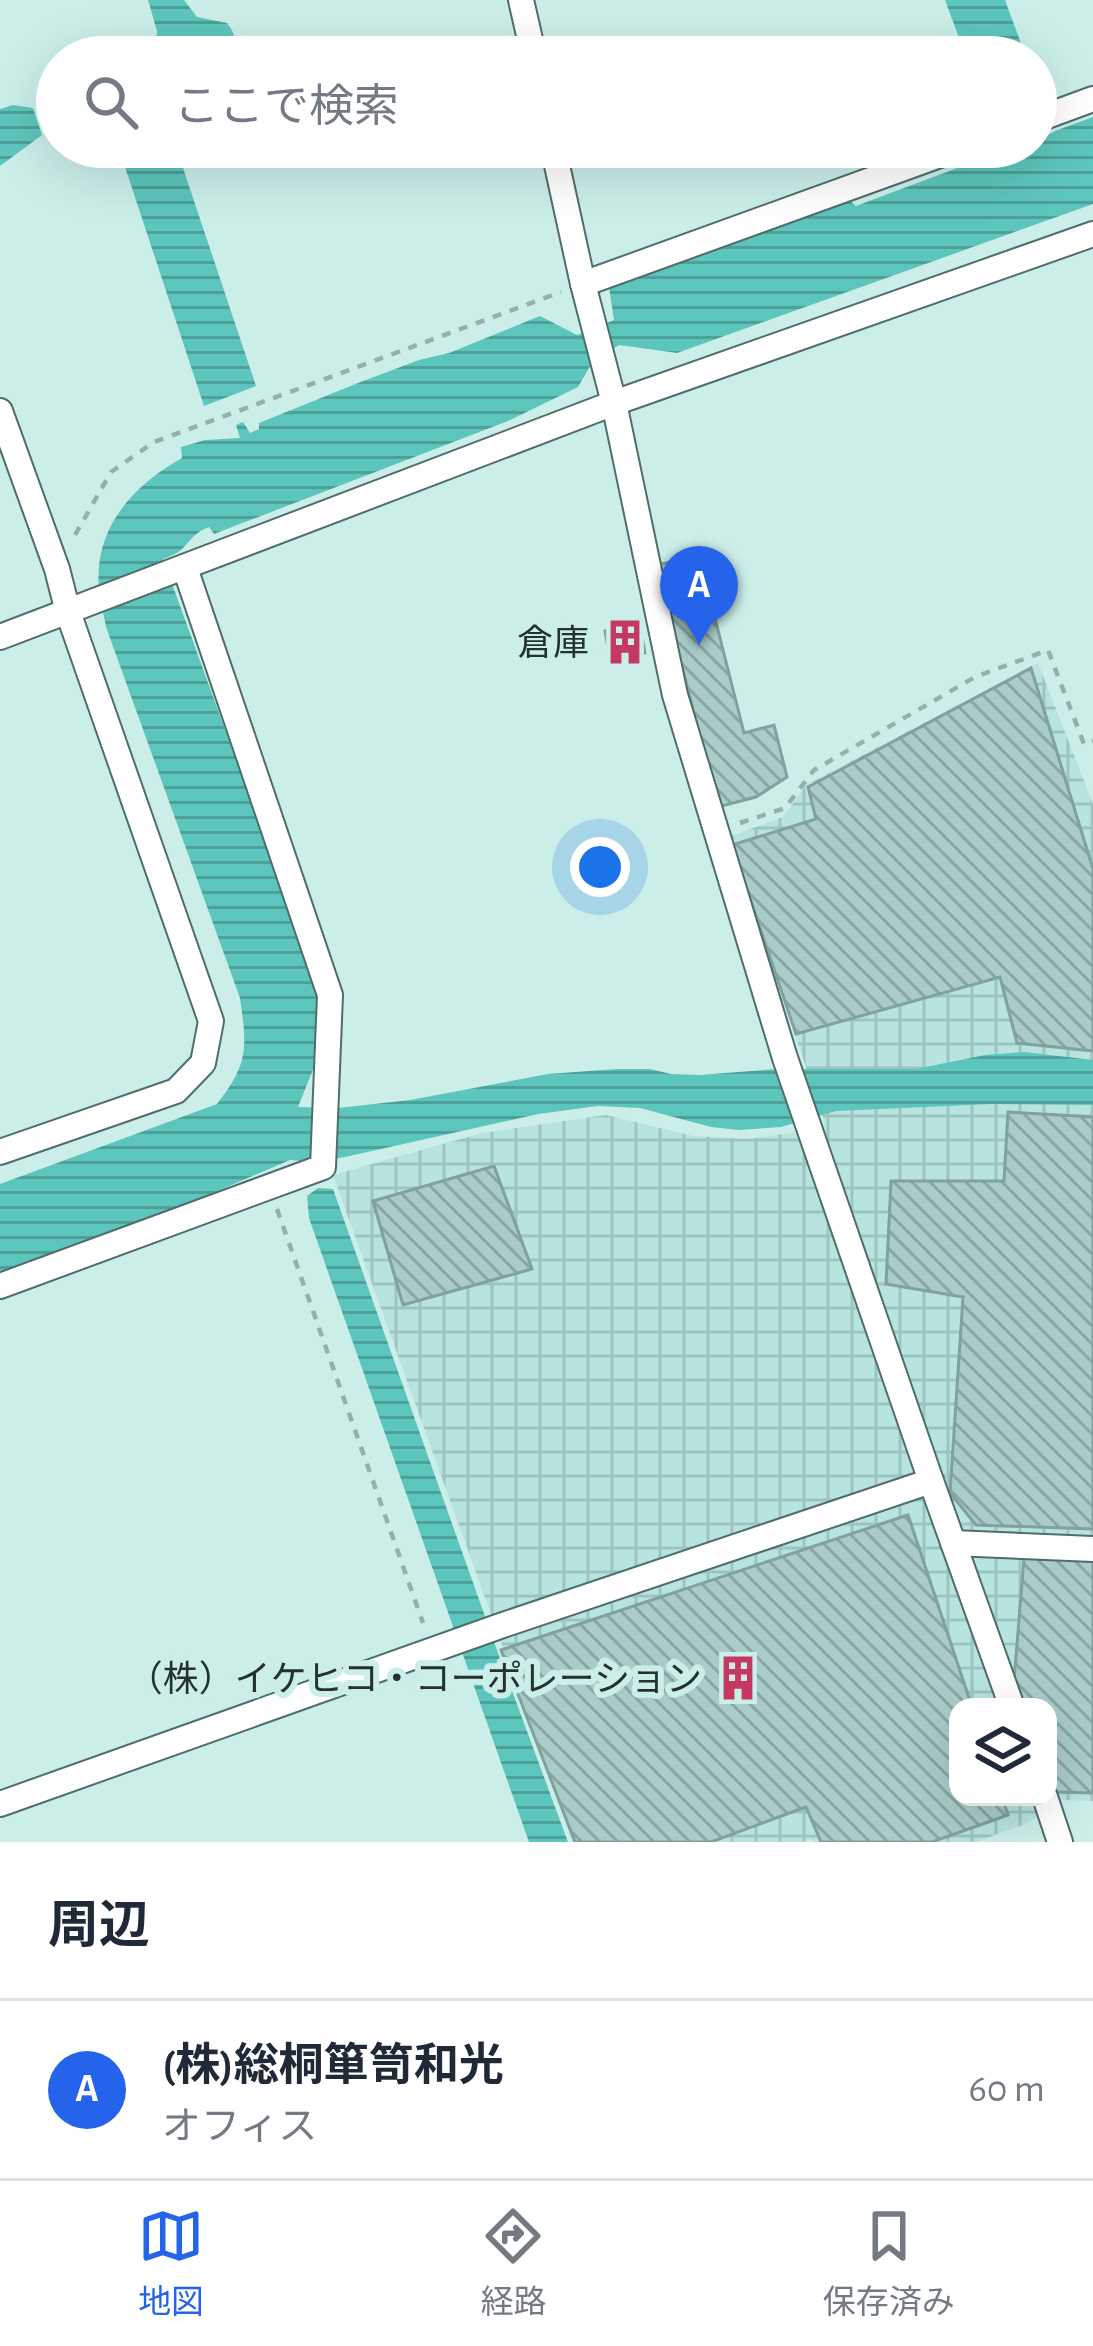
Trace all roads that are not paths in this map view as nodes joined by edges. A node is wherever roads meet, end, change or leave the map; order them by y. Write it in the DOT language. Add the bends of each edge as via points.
graph roads {
  1 [pos="521,0"];
  2 [pos="529,36"];
  3 [pos="1093,99"];
  4 [pos="1057,112"];
  5 [pos="558,168"];
  6 [pos="904,168"];
  7 [pos="1093,234"];
  8 [pos="583,284"];
  9 [pos="610,392"];
  10 [pos="0,411"];
  11 [pos="184,568"];
  12 [pos="73,610"];
  13 [pos="0,638"];
  14 [pos="0,1153"];
  15 [pos="0,1286"];
  16 [pos="931,1481"];
  17 [pos="953,1543"];
  18 [pos="1093,1549"];
  19 [pos="1009,1698"];
  20 [pos="0,1804"];
  21 [pos="1048,1806"];
  22 [pos="1060,1842"];
  1 -- 2 [label="street"];
  3 -- 4 [label="street"];
  5 -- 8 [label="street"];
  6 -- 8 [label="street"];
  7 -- 9 [label="street"];
  8 -- 9 [label="street"];
  9 -- 11 [label="street"];
  9 -- 16 [label="street" via="675,695 785,1058"];
  10 -- 12 [label="street"];
  11 -- 12 [label="street"];
  11 -- 15 [label="street" via="330,995 323,1167"];
  12 -- 13 [label="street"];
  12 -- 14 [label="street" via="211,1021 203,1063 176,1091"];
  16 -- 17 [label="street"];
  16 -- 20 [label="street"];
  17 -- 18 [label="street"];
  17 -- 19 [label="street"];
  21 -- 22 [label="street"];
}
